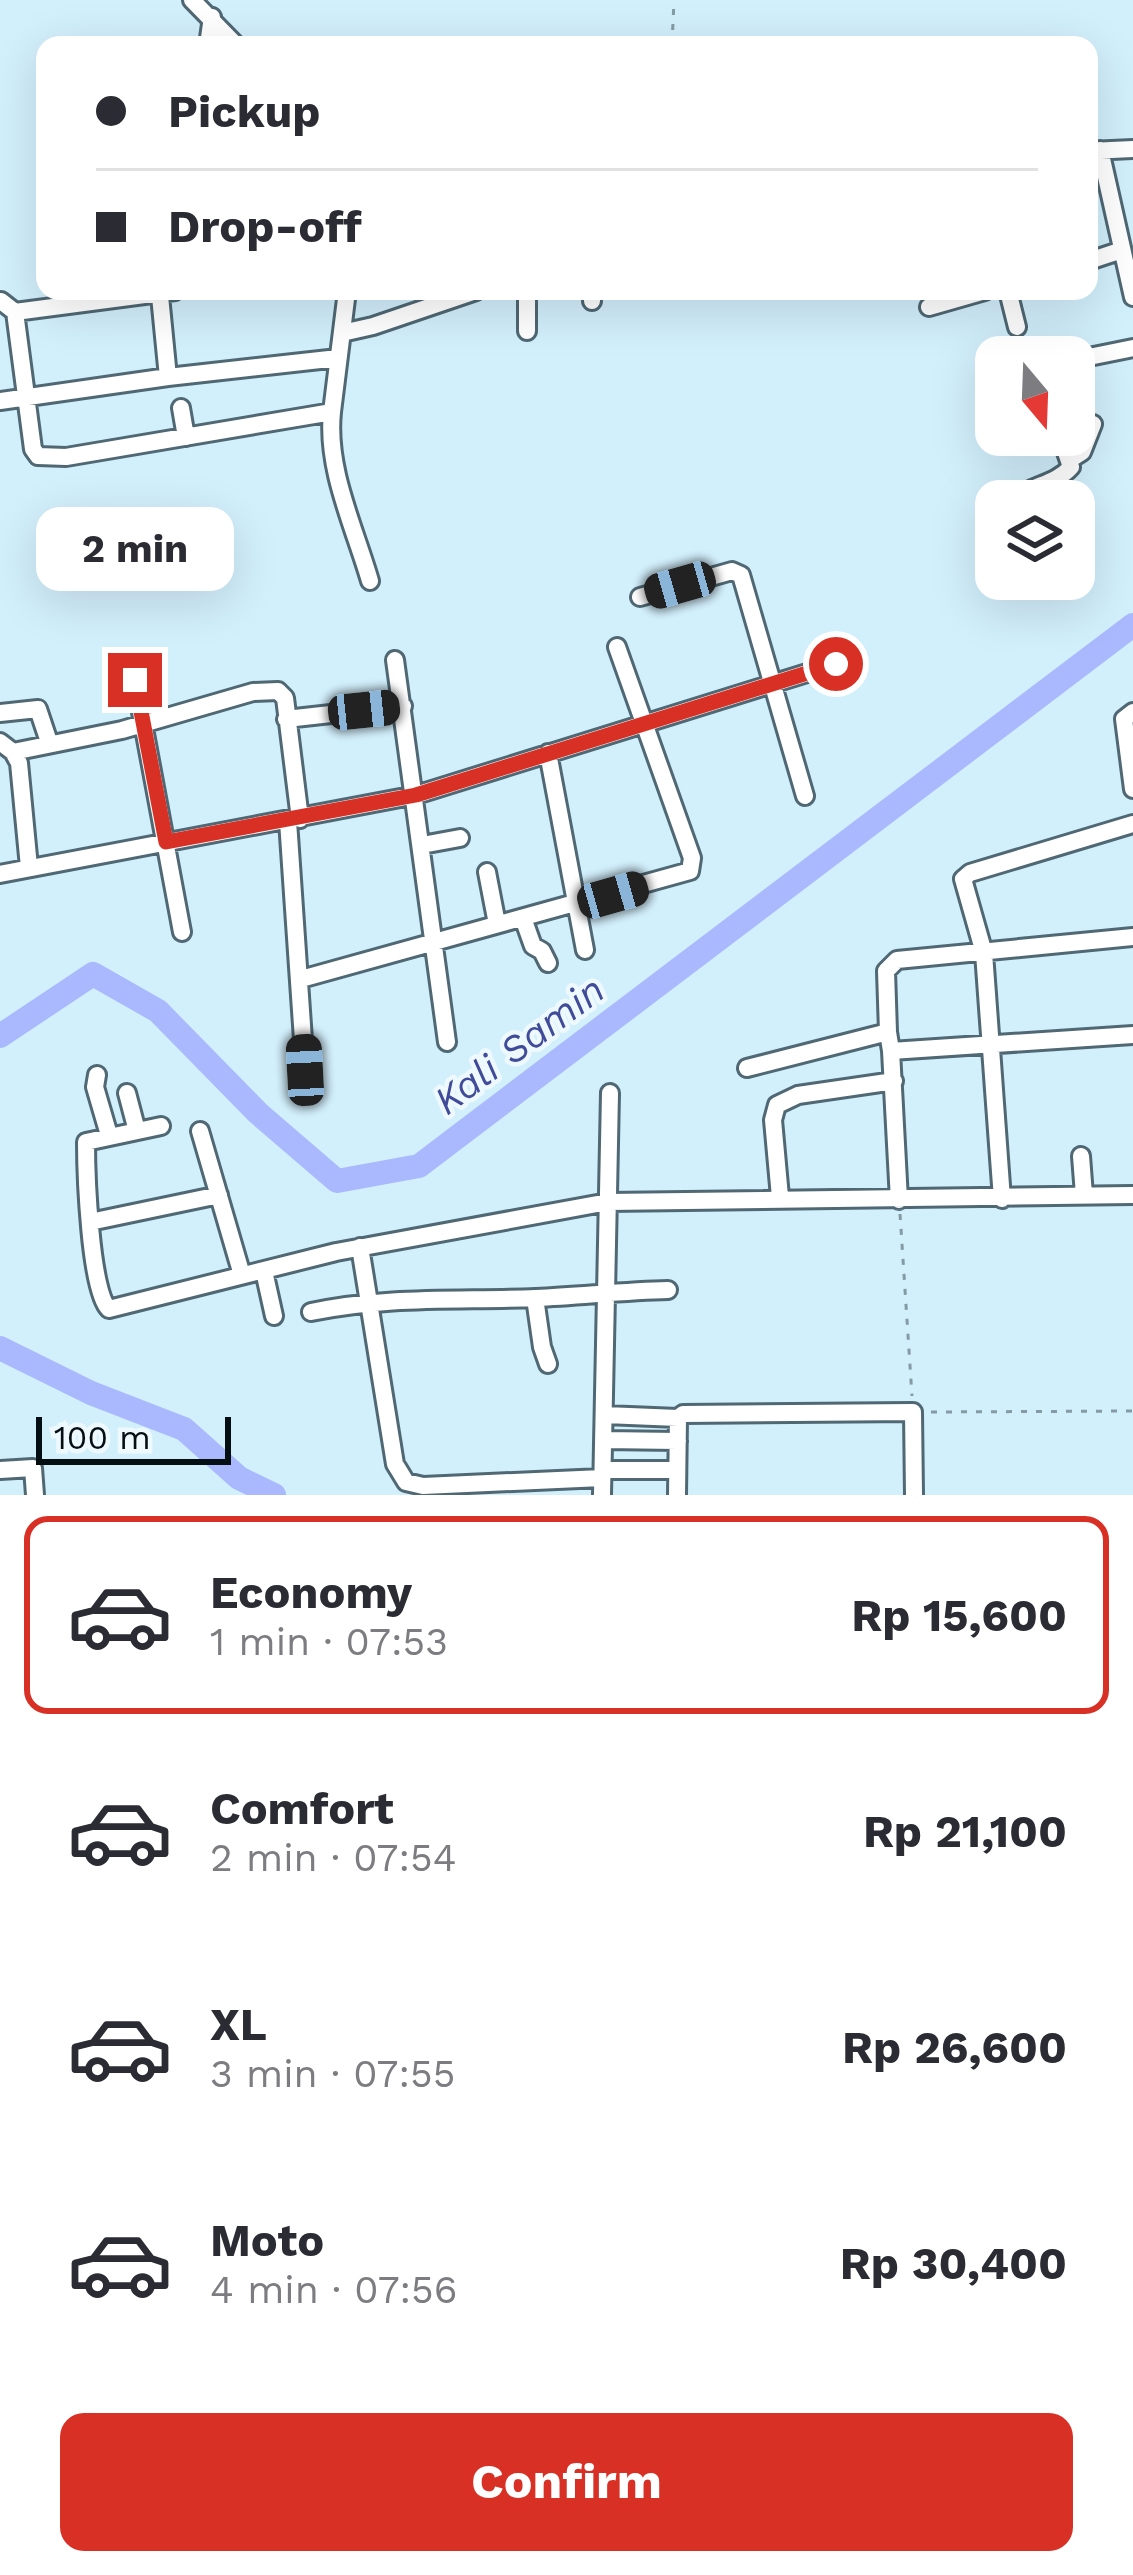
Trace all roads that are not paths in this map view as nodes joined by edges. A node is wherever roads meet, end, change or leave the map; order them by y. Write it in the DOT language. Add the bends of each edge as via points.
graph roads {
  1 [pos="192,0"];
  2 [pos="212,17"];
  3 [pos="209,36"];
  4 [pos="228,36"];
  5 [pos="1133,149"];
  6 [pos="1098,151"];
  7 [pos="1098,165"];
  8 [pos="1122,250"];
  9 [pos="1098,258"];
  10 [pos="1133,297"];
  11 [pos="81,300"];
  12 [pos="167,300"];
  13 [pos="346,300"];
  14 [pos="450,300"];
  15 [pos="527,300"];
  16 [pos="956,300"];
  17 [pos="1010,300"];
  18 [pos="8,306"];
  19 [pos="929,308"];
  20 [pos="1017,327"];
  21 [pos="527,331"];
  22 [pos="342,333"];
  23 [pos="1133,348"];
  24 [pos="1095,356"];
  25 [pos="338,358"];
  26 [pos="168,377"];
  27 [pos="27,397"];
  28 [pos="0,401"];
  29 [pos="181,408"];
  30 [pos="332,412"];
  31 [pos="186,437"];
  32 [pos="1070,456"];
  33 [pos="1076,456"];
  34 [pos="1071,459"];
  35 [pos="1053,480"];
  36 [pos="370,581"];
  37 [pos="640,597"];
  38 [pos="617,647"];
  39 [pos="395,660"];
  40 [pos="836,664"];
  41 [pos="135,680"];
  42 [pos="773,683"];
  43 [pos="403,706"];
  44 [pos="1133,712"];
  45 [pos="0,713"];
  46 [pos="286,719"];
  47 [pos="645,723"];
  48 [pos="145,724"];
  49 [pos="49,742"];
  50 [pos="7,747"];
  51 [pos="548,753"];
  52 [pos="1133,789"];
  53 [pos="416,795"];
  54 [pos="805,796"];
  55 [pos="294,820"];
  56 [pos="1133,824"];
  57 [pos="460,838"];
  58 [pos="166,842"];
  59 [pos="422,845"];
  60 [pos="29,867"];
  61 [pos="487,872"];
  62 [pos="0,874"];
  63 [pos="576,905"];
  64 [pos="523,918"];
  65 [pos="497,924"];
  66 [pos="182,932"];
  67 [pos="1133,937"];
  68 [pos="435,940"];
  69 [pos="585,950"];
  70 [pos="984,953"];
  71 [pos="548,963"];
  72 [pos="301,979"];
  73 [pos="1133,1035"];
  74 [pos="890,1041"];
  75 [pos="447,1042"];
  76 [pos="993,1046"];
  77 [pos="747,1068"];
  78 [pos="305,1070"];
  79 [pos="97,1075"];
  80 [pos="894,1081"];
  81 [pos="127,1093"];
  82 [pos="610,1094"];
  83 [pos="161,1126"];
  84 [pos="137,1131"];
  85 [pos="200,1131"];
  86 [pos="109,1135"];
  87 [pos="1081,1156"];
  88 [pos="219,1195"];
  89 [pos="1084,1195"];
  90 [pos="1133,1195"];
  91 [pos="780,1197"];
  92 [pos="1002,1199"];
  93 [pos="898,1200"];
  94 [pos="608,1202"];
  95 [pos="90,1222"];
  96 [pos="360,1247"];
  97 [pos="264,1271"];
  98 [pos="242,1275"];
  99 [pos="668,1290"];
  100 [pos="609,1291"];
  101 [pos="535,1298"];
  102 [pos="367,1300"];
  103 [pos="310,1312"];
  104 [pos="274,1316"];
  105 [pos="548,1364"];
  106 [pos="605,1415"];
  107 [pos="678,1418"];
  108 [pos="604,1440"];
  109 [pos="678,1441"];
  110 [pos="0,1470"];
  111 [pos="677,1470"];
  112 [pos="602,1481"];
  113 [pos="35,1495"];
  114 [pos="676,1495"];
  115 [pos="914,1495"];
  1 -- 2 [label="street"];
  2 -- 3 [label="street"];
  2 -- 4 [label="street"];
  5 -- 6 [label="street"];
  7 -- 8 [label="street"];
  8 -- 9 [label="street"];
  8 -- 10 [label="street"];
  11 -- 18 [label="street"];
  12 -- 26 [label="street"];
  13 -- 22 [label="street"];
  14 -- 22 [label="street"];
  15 -- 21 [label="street"];
  16 -- 19 [label="street"];
  17 -- 20 [label="street"];
  18 -- 27 [label="street"];
  22 -- 25 [label="street"];
  23 -- 24 [label="street"];
  25 -- 26 [label="street"];
  25 -- 30 [label="street"];
  26 -- 27 [label="street"];
  27 -- 28 [label="street"];
  27 -- 31 [label="street" via="38,456"];
  29 -- 31 [label="street"];
  30 -- 31 [label="street"];
  30 -- 36 [label="street" via="333,465"];
  32 -- 34 [label="street"];
  33 -- 34 [label="street"];
  34 -- 35 [label="street"];
  37 -- 42 [label="street" via="741,575"];
  38 -- 47 [label="street"];
  39 -- 43 [label="street"];
  40 -- 42 [label="street"];
  41 -- 48 [label="street"];
  42 -- 47 [label="street"];
  42 -- 54 [label="street"];
  43 -- 46 [label="street"];
  43 -- 53 [label="street"];
  44 -- 52 [label="street" via="1124,719"];
  45 -- 49 [label="street" via="38,709"];
  46 -- 48 [label="street" via="283,693 262,691"];
  46 -- 55 [label="street"];
  47 -- 51 [label="street"];
  47 -- 63 [label="street" via="693,867"];
  48 -- 49 [label="street"];
  48 -- 58 [label="street"];
  49 -- 50 [label="street"];
  50 -- 60 [label="street" via="19,764"];
  51 -- 53 [label="street"];
  51 -- 63 [label="street"];
  53 -- 55 [label="street"];
  53 -- 59 [label="street"];
  55 -- 58 [label="street"];
  55 -- 72 [label="street"];
  56 -- 70 [label="street" via="964,875"];
  57 -- 59 [label="street"];
  58 -- 60 [label="street"];
  58 -- 66 [label="street"];
  59 -- 68 [label="street"];
  60 -- 62 [label="street"];
  61 -- 65 [label="street"];
  63 -- 64 [label="street"];
  63 -- 69 [label="street"];
  64 -- 65 [label="street"];
  64 -- 71 [label="street"];
  65 -- 68 [label="street"];
  67 -- 70 [label="street"];
  68 -- 72 [label="street"];
  68 -- 75 [label="street"];
  70 -- 74 [label="street" via="890,964"];
  70 -- 76 [label="street"];
  72 -- 78 [label="street"];
  73 -- 76 [label="street"];
  74 -- 76 [label="street"];
  74 -- 77 [label="street"];
  74 -- 80 [label="street"];
  76 -- 92 [label="street"];
  79 -- 86 [label="street"];
  80 -- 91 [label="street" via="798,1094 777,1106"];
  80 -- 93 [label="street"];
  81 -- 84 [label="street"];
  82 -- 94 [label="street"];
  83 -- 84 [label="street"];
  84 -- 86 [label="street"];
  85 -- 88 [label="street"];
  86 -- 95 [label="street" via="86,1142"];
  87 -- 89 [label="street"];
  88 -- 95 [label="street"];
  88 -- 98 [label="street"];
  89 -- 90 [label="street"];
  89 -- 92 [label="street"];
  91 -- 93 [label="street"];
  91 -- 94 [label="street"];
  92 -- 93 [label="street"];
  94 -- 96 [label="street"];
  94 -- 100 [label="street"];
  95 -- 98 [label="street" via="109,1309"];
  96 -- 97 [label="street"];
  96 -- 102 [label="street"];
  97 -- 98 [label="street"];
  97 -- 104 [label="street"];
  99 -- 100 [label="street"];
  100 -- 101 [label="street"];
  100 -- 106 [label="street"];
  101 -- 102 [label="street"];
  101 -- 105 [label="street"];
  102 -- 103 [label="street"];
  102 -- 112 [label="street" via="395,1464 406,1482"];
  106 -- 107 [label="street"];
  106 -- 108 [label="street"];
  107 -- 109 [label="street"];
  107 -- 115 [label="street" via="913,1412"];
  108 -- 109 [label="street"];
  108 -- 112 [label="street"];
  109 -- 111 [label="street"];
  110 -- 113 [label="street" via="33,1468"];
  111 -- 112 [label="street"];
  111 -- 114 [label="street"];
}
